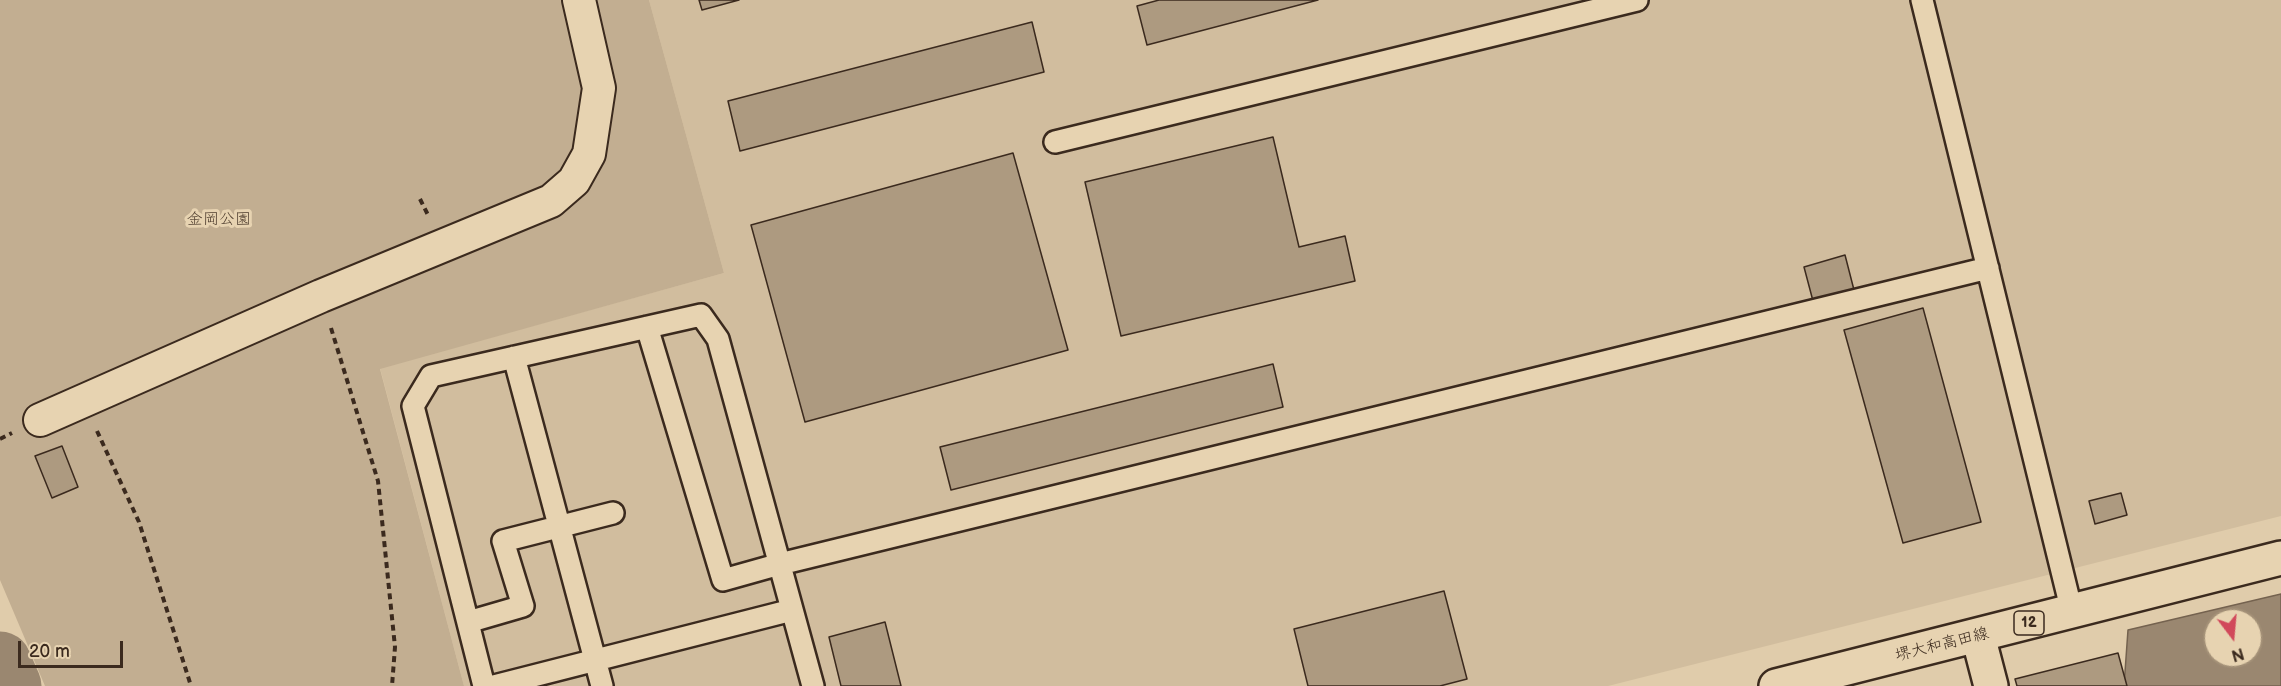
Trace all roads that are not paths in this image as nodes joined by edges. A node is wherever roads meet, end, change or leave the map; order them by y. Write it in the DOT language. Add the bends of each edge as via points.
graph roads {
  1 [pos="579,0"];
  2 [pos="1922,0"];
  3 [pos="1626,1"];
  4 [pos="1054,142"];
  5 [pos="1988,268"];
  6 [pos="647,327"];
  7 [pos="514,357"];
  8 [pos="40,420"];
  9 [pos="613,513"];
  10 [pos="560,526"];
  11 [pos="2281,558"];
  12 [pos="780,564"];
  13 [pos="792,610"];
  14 [pos="2072,612"];
  15 [pos="468,622"];
  16 [pos="1978,636"];
  17 [pos="595,659"];
  18 [pos="484,686"];
  19 [pos="494,686"];
  20 [pos="602,686"];
  21 [pos="813,686"];
  22 [pos="1776,686"];
  23 [pos="1991,686"];
  1 -- 8 [label="street" via="599,88 589,154 574,181 551,201 321,296"];
  2 -- 5 [label="lane"];
  3 -- 4 [label="lane"];
  5 -- 12 [label="lane"];
  5 -- 14 [label="lane"];
  6 -- 7 [label="lane"];
  6 -- 12 [label="lane" via="701,315 718,339"];
  6 -- 12 [label="lane" via="723,579"];
  7 -- 10 [label="lane"];
  7 -- 15 [label="lane" via="431,376 413,406"];
  9 -- 10 [label="lane"];
  10 -- 15 [label="lane" via="503,541 523,606"];
  10 -- 17 [label="lane"];
  11 -- 14 [label="main road, 堺大和高田線 / 12"];
  12 -- 13 [label="lane"];
  13 -- 17 [label="lane"];
  13 -- 21 [label="lane"];
  14 -- 16 [label="main road, 堺大和高田線 / 12"];
  15 -- 18 [label="lane"];
  16 -- 22 [label="main road, 堺大和高田線 / 12"];
  16 -- 23 [label="main road"];
  17 -- 19 [label="lane"];
  17 -- 20 [label="lane"];
}
